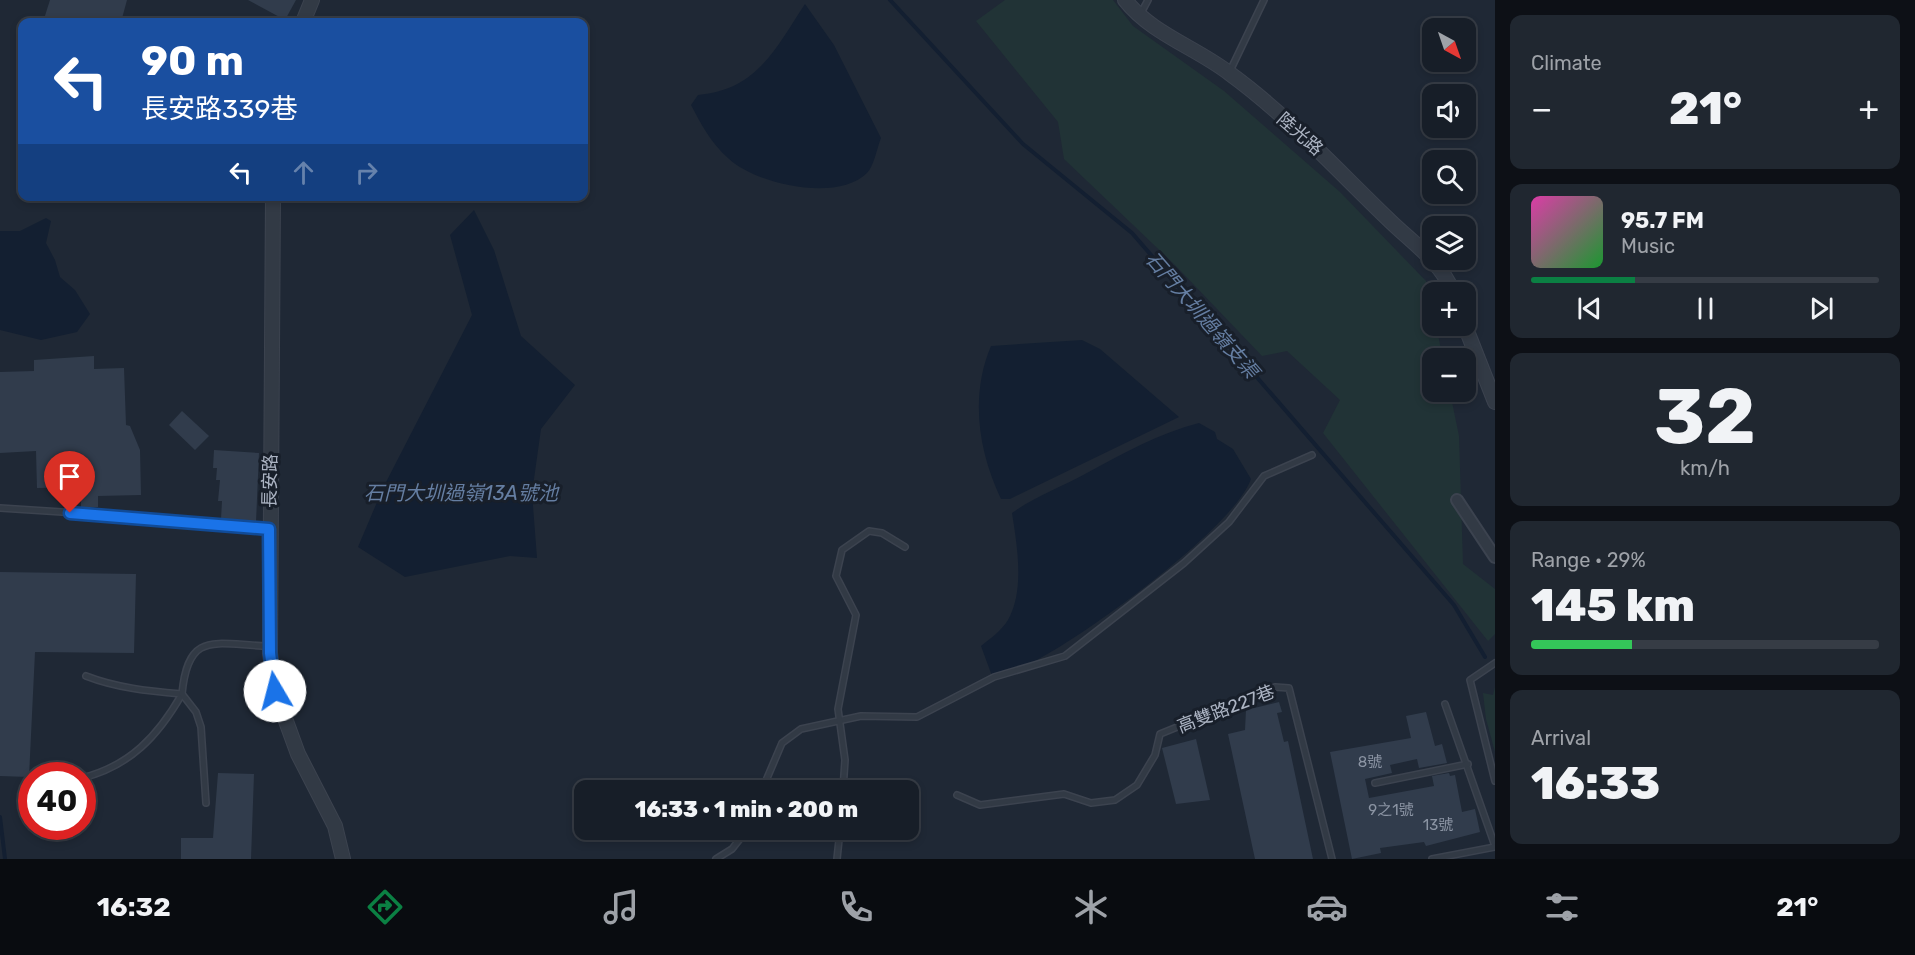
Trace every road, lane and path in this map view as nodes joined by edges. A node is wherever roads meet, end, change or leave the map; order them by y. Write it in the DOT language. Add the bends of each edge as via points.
graph roads {
  1 [pos="312,0"];
  2 [pos="1125,0"];
  3 [pos="1148,0"];
  4 [pos="1264,0"];
  5 [pos="1139,17"];
  6 [pos="305,18"];
  7 [pos="1229,72"];
  8 [pos="273,201"];
  9 [pos="1449,282"];
  10 [pos="1469,336"];
  11 [pos="1495,402"];
  12 [pos="1312,455"];
  13 [pos="1458,500"];
  14 [pos="0,508"];
  15 [pos="269,529"];
  16 [pos="905,547"];
  17 [pos="1495,557"];
  18 [pos="270,646"];
  19 [pos="1495,663"];
  20 [pos="86,676"];
  21 [pos="182,694"];
  22 [pos="1445,704"];
  23 [pos="840,719"];
  24 [pos="1468,764"];
  25 [pos="96,775"];
  26 [pos="766,780"];
  27 [pos="844,780"];
  28 [pos="1495,780"];
  29 [pos="1375,783"];
  30 [pos="957,795"];
  31 [pos="206,803"];
  32 [pos="739,840"];
  33 [pos="839,840"];
  34 [pos="1495,847"];
  35 [pos="343,859"];
  36 [pos="716,859"];
  37 [pos="837,859"];
  38 [pos="1332,859"];
  39 [pos="1432,859"];
  1 -- 6 [label="street"];
  2 -- 5 [label="street, 陸光路"];
  3 -- 5 [label="lane"];
  4 -- 7 [label="lane"];
  5 -- 7 [label="street, 陸光路"];
  7 -- 9 [label="street, 陸光路" via="1420,246"];
  8 -- 15 [label="street, 長安路"];
  10 -- 11 [label="street"];
  12 -- 23 [label="lane" via="1264,476 1229,522 1065,656 994,677 916,717"];
  13 -- 17 [label="street"];
  14 -- 15 [label="lane"];
  15 -- 18 [label="street, 長安路"];
  16 -- 23 [label="lane" via="882,533 869,531 842,550 836,576 856,615 838,709"];
  18 -- 21 [label="lane" via="208,644 193,651 184,672"];
  18 -- 35 [label="street, 長安路" via="275,691 298,754 335,826"];
  19 -- 28 [label="lane" via="1470,680"];
  20 -- 21 [label="lane" via="107,684"];
  21 -- 25 [label="lane" via="169,717 144,746 107,772"];
  21 -- 31 [label="lane" via="196,712 201,727"];
  22 -- 24 [label="lane"];
  23 -- 26 [label="lane" via="801,729 782,742"];
  23 -- 27 [label="lane"];
  24 -- 29 [label="lane"];
  24 -- 34 [label="lane"];
  30 -- 38 [label="lane, 高雙路227巷" via="980,805 1064,794 1091,803 1115,800 1137,785 1155,755 1160,734 1275,687 1289,688"];
  32 -- 36 [label="lane"];
  33 -- 37 [label="lane"];
  34 -- 39 [label="lane"];
}
